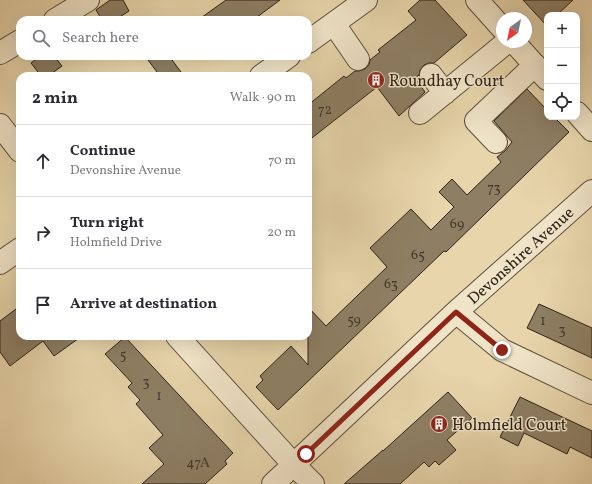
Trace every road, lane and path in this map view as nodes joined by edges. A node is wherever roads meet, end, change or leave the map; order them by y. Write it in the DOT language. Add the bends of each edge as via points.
graph roads {
  1 [pos="88,0"];
  2 [pos="366,0"];
  3 [pos="477,0"];
  4 [pos="62,16"];
  5 [pos="496,21"];
  6 [pos="334,24"];
  7 [pos="312,39"];
  8 [pos="16,43"];
  9 [pos="500,48"];
  10 [pos="519,48"];
  11 [pos="0,53"];
  12 [pos="358,58"];
  13 [pos="283,60"];
  14 [pos="267,72"];
  15 [pos="541,72"];
  16 [pos="431,74"];
  17 [pos="445,93"];
  18 [pos="420,113"];
  19 [pos="580,116"];
  20 [pos="0,125"];
  21 [pos="592,130"];
  22 [pos="496,142"];
  23 [pos="16,147"];
  24 [pos="592,191"];
  25 [pos="16,252"];
  26 [pos="0,263"];
  27 [pos="456,312"];
  28 [pos="181,340"];
  29 [pos="592,393"];
  30 [pos="294,465"];
  31 [pos="273,484"];
  32 [pos="313,484"];
  1 -- 4 [label="street"];
  2 -- 6 [label="street"];
  3 -- 5 [label="street"];
  6 -- 7 [label="street"];
  6 -- 12 [label="street"];
  8 -- 11 [label="street"];
  9 -- 17 [label="street"];
  10 -- 15 [label="street"];
  13 -- 14 [label="street"];
  15 -- 22 [label="street" via="476,121"];
  16 -- 17 [label="street"];
  17 -- 18 [label="street"];
  19 -- 21 [label="street"];
  20 -- 23 [label="street"];
  24 -- 27 [label="street, Devonshire Avenue"];
  25 -- 26 [label="street"];
  27 -- 29 [label="street" via="502,350"];
  27 -- 30 [label="street, Devonshire Avenue"];
  28 -- 30 [label="street"];
  30 -- 31 [label="street, Devonshire Avenue"];
  30 -- 32 [label="street"];
}
